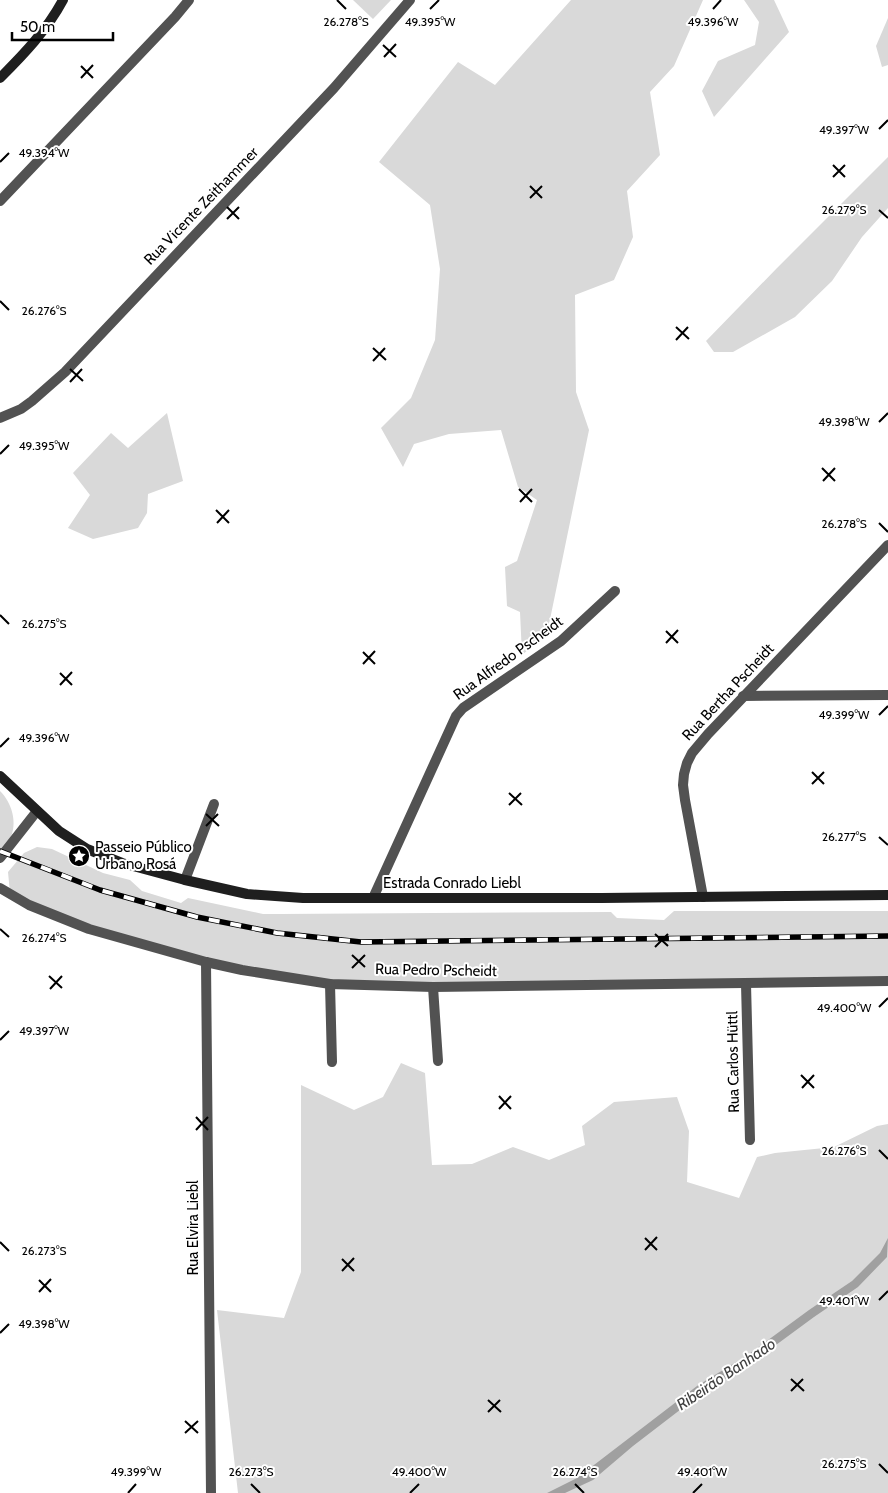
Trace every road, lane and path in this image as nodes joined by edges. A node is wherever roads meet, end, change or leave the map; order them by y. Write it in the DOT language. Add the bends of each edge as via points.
graph roads {
  1 [pos="63,0"];
  2 [pos="189,0"];
  3 [pos="410,0"];
  4 [pos="0,78"];
  5 [pos="0,201"];
  6 [pos="0,418"];
  7 [pos="888,545"];
  8 [pos="615,591"];
  9 [pos="888,694"];
  10 [pos="743,696"];
  11 [pos="0,776"];
  12 [pos="214,804"];
  13 [pos="36,811"];
  14 [pos="0,858"];
  15 [pos="185,880"];
  16 [pos="0,888"];
  17 [pos="888,895"];
  18 [pos="703,897"];
  19 [pos="373,898"];
  20 [pos="206,962"];
  21 [pos="888,981"];
  22 [pos="330,984"];
  23 [pos="746,984"];
  24 [pos="433,987"];
  25 [pos="438,1061"];
  26 [pos="332,1062"];
  27 [pos="750,1140"];
  28 [pos="211,1493"];
  1 -- 4 [label="main road" via="43,32"];
  2 -- 5 [label="street"];
  3 -- 6 [label="street, Rua Vicente Zeithammer" via="334,88 65,372 21,409"];
  7 -- 10 [label="street, Rua Bertha Pscheidt"];
  8 -- 19 [label="street, Rua Alfredo Pscheidt" via="560,642 463,708 450,728"];
  9 -- 10 [label="street"];
  10 -- 18 [label="street, Rua Bertha Pscheidt" via="692,753 684,774 685,800"];
  11 -- 13 [label="main road, Estrada Conrado Liebl"];
  12 -- 15 [label="street"];
  13 -- 14 [label="street"];
  13 -- 15 [label="main road, Estrada Conrado Liebl" via="87,849 122,863"];
  15 -- 19 [label="main road, Estrada Conrado Liebl" via="270,897"];
  16 -- 20 [label="street, Rua Pedro Pscheidt" via="29,905 89,929"];
  17 -- 18 [label="main road, Estrada Conrado Liebl"];
  18 -- 19 [label="main road, Estrada Conrado Liebl"];
  20 -- 22 [label="street, Rua Pedro Pscheidt"];
  20 -- 28 [label="street, Rua Elvira Liebl"];
  21 -- 23 [label="street, Rua Pedro Pscheidt"];
  22 -- 24 [label="street, Rua Pedro Pscheidt"];
  22 -- 26 [label="street"];
  23 -- 24 [label="street, Rua Pedro Pscheidt"];
  23 -- 27 [label="street, Rua Carlos Hüttl"];
  24 -- 25 [label="street"];
}
